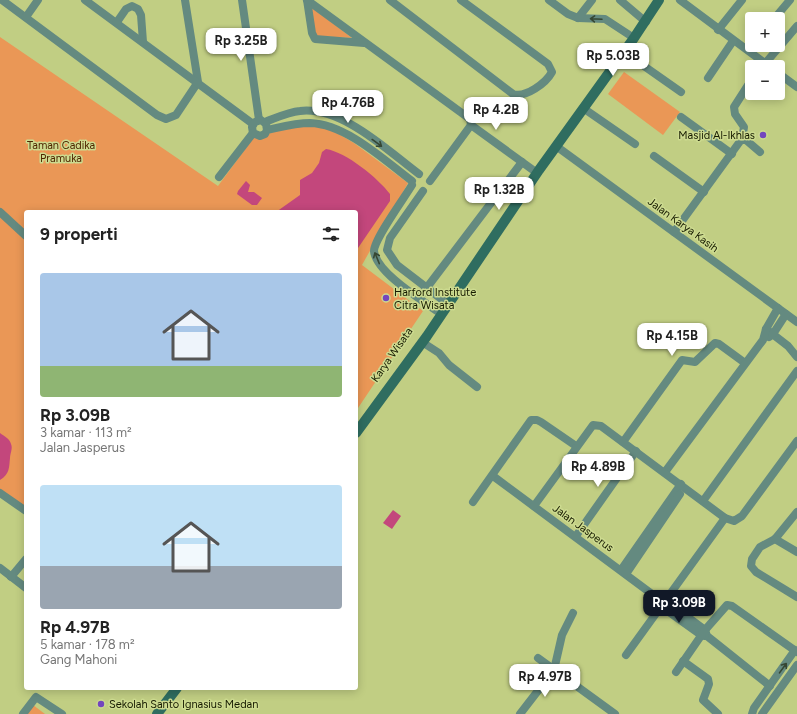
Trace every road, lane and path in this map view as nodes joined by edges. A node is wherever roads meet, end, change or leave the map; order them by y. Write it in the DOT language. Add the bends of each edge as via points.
graph roads {
  1 [pos="2,0"];
  2 [pos="38,0"];
  3 [pos="85,0"];
  4 [pos="184,0"];
  5 [pos="244,0"];
  6 [pos="307,0"];
  7 [pos="390,0"];
  8 [pos="461,0"];
  9 [pos="549,0"];
  10 [pos="592,0"];
  11 [pos="620,0"];
  12 [pos="652,0"];
  13 [pos="659,0"];
  14 [pos="680,0"];
  15 [pos="742,0"];
  16 [pos="790,0"];
  17 [pos="780,12"];
  18 [pos="26,17"];
  19 [pos="578,18"];
  20 [pos="643,20"];
  21 [pos="117,22"];
  22 [pos="797,26"];
  23 [pos="718,30"];
  24 [pos="632,37"];
  25 [pos="733,41"];
  26 [pos="143,42"];
  27 [pos="364,43"];
  28 [pos="745,46"];
  29 [pos="624,52"];
  30 [pos="754,52"];
  31 [pos="761,60"];
  32 [pos="771,60"];
  33 [pos="708,78"];
  34 [pos="785,78"];
  35 [pos="198,82"];
  36 [pos="797,86"];
  37 [pos="745,90"];
  38 [pos="680,92"];
  39 [pos="583,108"];
  40 [pos="681,117"];
  41 [pos="261,124"];
  42 [pos="471,125"];
  43 [pos="356,127"];
  44 [pos="253,133"];
  45 [pos="350,136"];
  46 [pos="742,139"];
  47 [pos="635,144"];
  48 [pos="556,146"];
  49 [pos="760,152"];
  50 [pos="732,154"];
  51 [pos="654,156"];
  52 [pos="522,162"];
  53 [pos="533,170"];
  54 [pos="419,174"];
  55 [pos="220,177"];
  56 [pos="430,181"];
  57 [pos="412,183"];
  58 [pos="423,191"];
  59 [pos="704,192"];
  60 [pos="0,212"];
  61 [pos="674,232"];
  62 [pos="24,234"];
  63 [pos="397,265"];
  64 [pos="390,275"];
  65 [pos="427,288"];
  66 [pos="419,298"];
  67 [pos="444,301"];
  68 [pos="778,308"];
  69 [pos="437,311"];
  70 [pos="786,314"];
  71 [pos="797,322"];
  72 [pos="766,329"];
  73 [pos="774,334"];
  74 [pos="763,340"];
  75 [pos="422,342"];
  76 [pos="797,356"];
  77 [pos="745,363"];
  78 [pos="797,371"];
  79 [pos="477,387"];
  80 [pos="358,423"];
  81 [pos="358,430"];
  82 [pos="797,441"];
  83 [pos="623,442"];
  84 [pos="576,446"];
  85 [pos="636,451"];
  86 [pos="665,472"];
  87 [pos="492,476"];
  88 [pos="683,486"];
  89 [pos="0,493"];
  90 [pos="703,501"];
  91 [pos="473,502"];
  92 [pos="534,506"];
  93 [pos="24,510"];
  94 [pos="797,512"];
  95 [pos="726,518"];
  96 [pos="576,536"];
  97 [pos="775,539"];
  98 [pos="797,552"];
  99 [pos="24,561"];
  100 [pos="0,568"];
  101 [pos="623,572"];
  102 [pos="11,577"];
  103 [pos="24,587"];
  104 [pos="797,597"];
  105 [pos="662,603"];
  106 [pos="573,613"];
  107 [pos="704,634"];
  108 [pos="796,651"];
  109 [pos="626,655"];
  110 [pos="538,658"];
  111 [pos="683,661"];
  112 [pos="797,666"];
  113 [pos="554,670"];
  114 [pos="676,672"];
  115 [pos="770,686"];
  116 [pos="171,690"];
  117 [pos="175,690"];
  118 [pos="753,711"];
  119 [pos="613,713"];
  120 [pos="23,714"];
  121 [pos="62,714"];
  122 [pos="153,714"];
  123 [pos="157,714"];
  124 [pos="520,714"];
  125 [pos="718,714"];
  126 [pos="761,714"];
  1 -- 18 [label="street"];
  2 -- 18 [label="street"];
  3 -- 21 [label="street"];
  4 -- 35 [label="street"];
  5 -- 41 [label="street"];
  6 -- 27 [label="street"];
  6 -- 27 [label="street" via="315,39"];
  7 -- 8 [label="street" via="513,94 524,94 547,79 552,72 548,64"];
  9 -- 19 [label="street"];
  10 -- 19 [label="street"];
  11 -- 20 [label="street"];
  12 -- 20 [label="street, Karya Wisata"];
  13 -- 20 [label="street"];
  14 -- 23 [label="street"];
  15 -- 23 [label="street"];
  16 -- 17 [label="street"];
  18 -- 35 [label="street" via="162,118 172,118 176,115"];
  24 -- 19 [label="street, one-way" via="605,19"];
  20 -- 24 [label="street, Karya Wisata"];
  21 -- 26 [label="street"];
  21 -- 26 [label="street" via="129,7 136,7 141,15"];
  22 -- 32 [label="street"];
  23 -- 25 [label="street"];
  24 -- 29 [label="street"];
  24 -- 53 [label="street, Karya Wisata"];
  25 -- 28 [label="street"];
  25 -- 33 [label="street"];
  26 -- 35 [label="street"];
  27 -- 42 [label="street" via="465,114"];
  29 -- 38 [label="street"];
  29 -- 39 [label="street"];
  30 -- 31 [label="street"];
  34 -- 36 [label="street"];
  35 -- 41 [label="street"];
  37 -- 46 [label="street" via="734,107 735,114 744,127"];
  39 -- 47 [label="street"];
  39 -- 48 [label="street"];
  40 -- 50 [label="street"];
  41 -- 43 [label="street" via="290,113 308,110 326,113"];
  41 -- 44 [label="street"];
  41 -- 44 [label="street" via="262,136"];
  41 -- 45 [label="street" via="309,123 330,127"];
  42 -- 52 [label="street"];
  42 -- 56 [label="street"];
  43 -- 45 [label="street"];
  43 -- 54 [label="street, one-way"];
  44 -- 55 [label="street"];
  45 -- 57 [label="street"];
  46 -- 49 [label="street"];
  46 -- 50 [label="street"];
  48 -- 61 [label="street, Jalan Karya Kasih"];
  48 -- 75 [label="street"];
  50 -- 59 [label="street"];
  51 -- 59 [label="street"];
  52 -- 53 [label="street"];
  52 -- 65 [label="street"];
  53 -- 67 [label="street, Karya Wisata"];
  54 -- 56 [label="street" via="425,174"];
  54 -- 57 [label="street"];
  56 -- 58 [label="street" via="429,186"];
  57 -- 58 [label="street" via="418,190"];
  64 -- 57 [label="street, one-way" via="381,267 374,251 375,245"];
  58 -- 63 [label="street" via="387,242 387,250"];
  59 -- 61 [label="street"];
  60 -- 62 [label="street"];
  61 -- 68 [label="street, Jalan Karya Kasih"];
  63 -- 64 [label="street"];
  63 -- 65 [label="street"];
  64 -- 66 [label="street"];
  65 -- 66 [label="street"];
  65 -- 67 [label="street"];
  66 -- 69 [label="street"];
  67 -- 69 [label="street, Karya Wisata"];
  68 -- 70 [label="street, Jalan Karya Kasih"];
  68 -- 72 [label="street"];
  69 -- 80 [label="street, Karya Wisata"];
  70 -- 71 [label="street, Jalan Karya Kasih"];
  70 -- 73 [label="street"];
  72 -- 73 [label="street"];
  72 -- 74 [label="street"];
  73 -- 74 [label="street"];
  73 -- 76 [label="street"];
  74 -- 77 [label="street"];
  75 -- 79 [label="street" via="439,353 449,365"];
  75 -- 81 [label="street"];
  77 -- 83 [label="street" via="715,343 695,362 682,360"];
  77 -- 86 [label="street"];
  78 -- 90 [label="street"];
  82 -- 95 [label="street" via="742,516 734,521"];
  83 -- 84 [label="street" via="595,424 588,428"];
  83 -- 85 [label="street"];
  84 -- 87 [label="street" via="534,419"];
  84 -- 92 [label="street"];
  85 -- 86 [label="street"];
  85 -- 96 [label="street"];
  86 -- 88 [label="street"];
  87 -- 91 [label="street"];
  87 -- 92 [label="street, Jalan Jasperus"];
  88 -- 90 [label="street"];
  88 -- 101 [label="street"];
  89 -- 93 [label="street"];
  90 -- 95 [label="street"];
  92 -- 96 [label="street, Jalan Jasperus"];
  94 -- 97 [label="street"];
  95 -- 105 [label="street"];
  96 -- 101 [label="street, Jalan Jasperus"];
  97 -- 98 [label="street"];
  97 -- 104 [label="street" via="760,547 750,566"];
  99 -- 102 [label="street"];
  100 -- 102 [label="street"];
  101 -- 105 [label="street, Jalan Jasperus"];
  102 -- 103 [label="street"];
  105 -- 107 [label="street, Jalan Jasperus"];
  105 -- 109 [label="street"];
  106 -- 113 [label="street" via="562,635"];
  107 -- 108 [label="street" via="726,606 730,605"];
  107 -- 111 [label="street"];
  107 -- 115 [label="street, Jalan Jasperus"];
  115 -- 108 [label="street, one-way"];
  110 -- 113 [label="street"];
  111 -- 114 [label="street"];
  111 -- 125 [label="street" via="708,679 709,684 702,700"];
  112 -- 126 [label="street"];
  113 -- 119 [label="street"];
  113 -- 124 [label="street"];
  115 -- 118 [label="street"];
  116 -- 122 [label="street"];
  117 -- 123 [label="street"];
  118 -- 126 [label="street"];
  120 -- 121 [label="street" via="36,698"];
}
